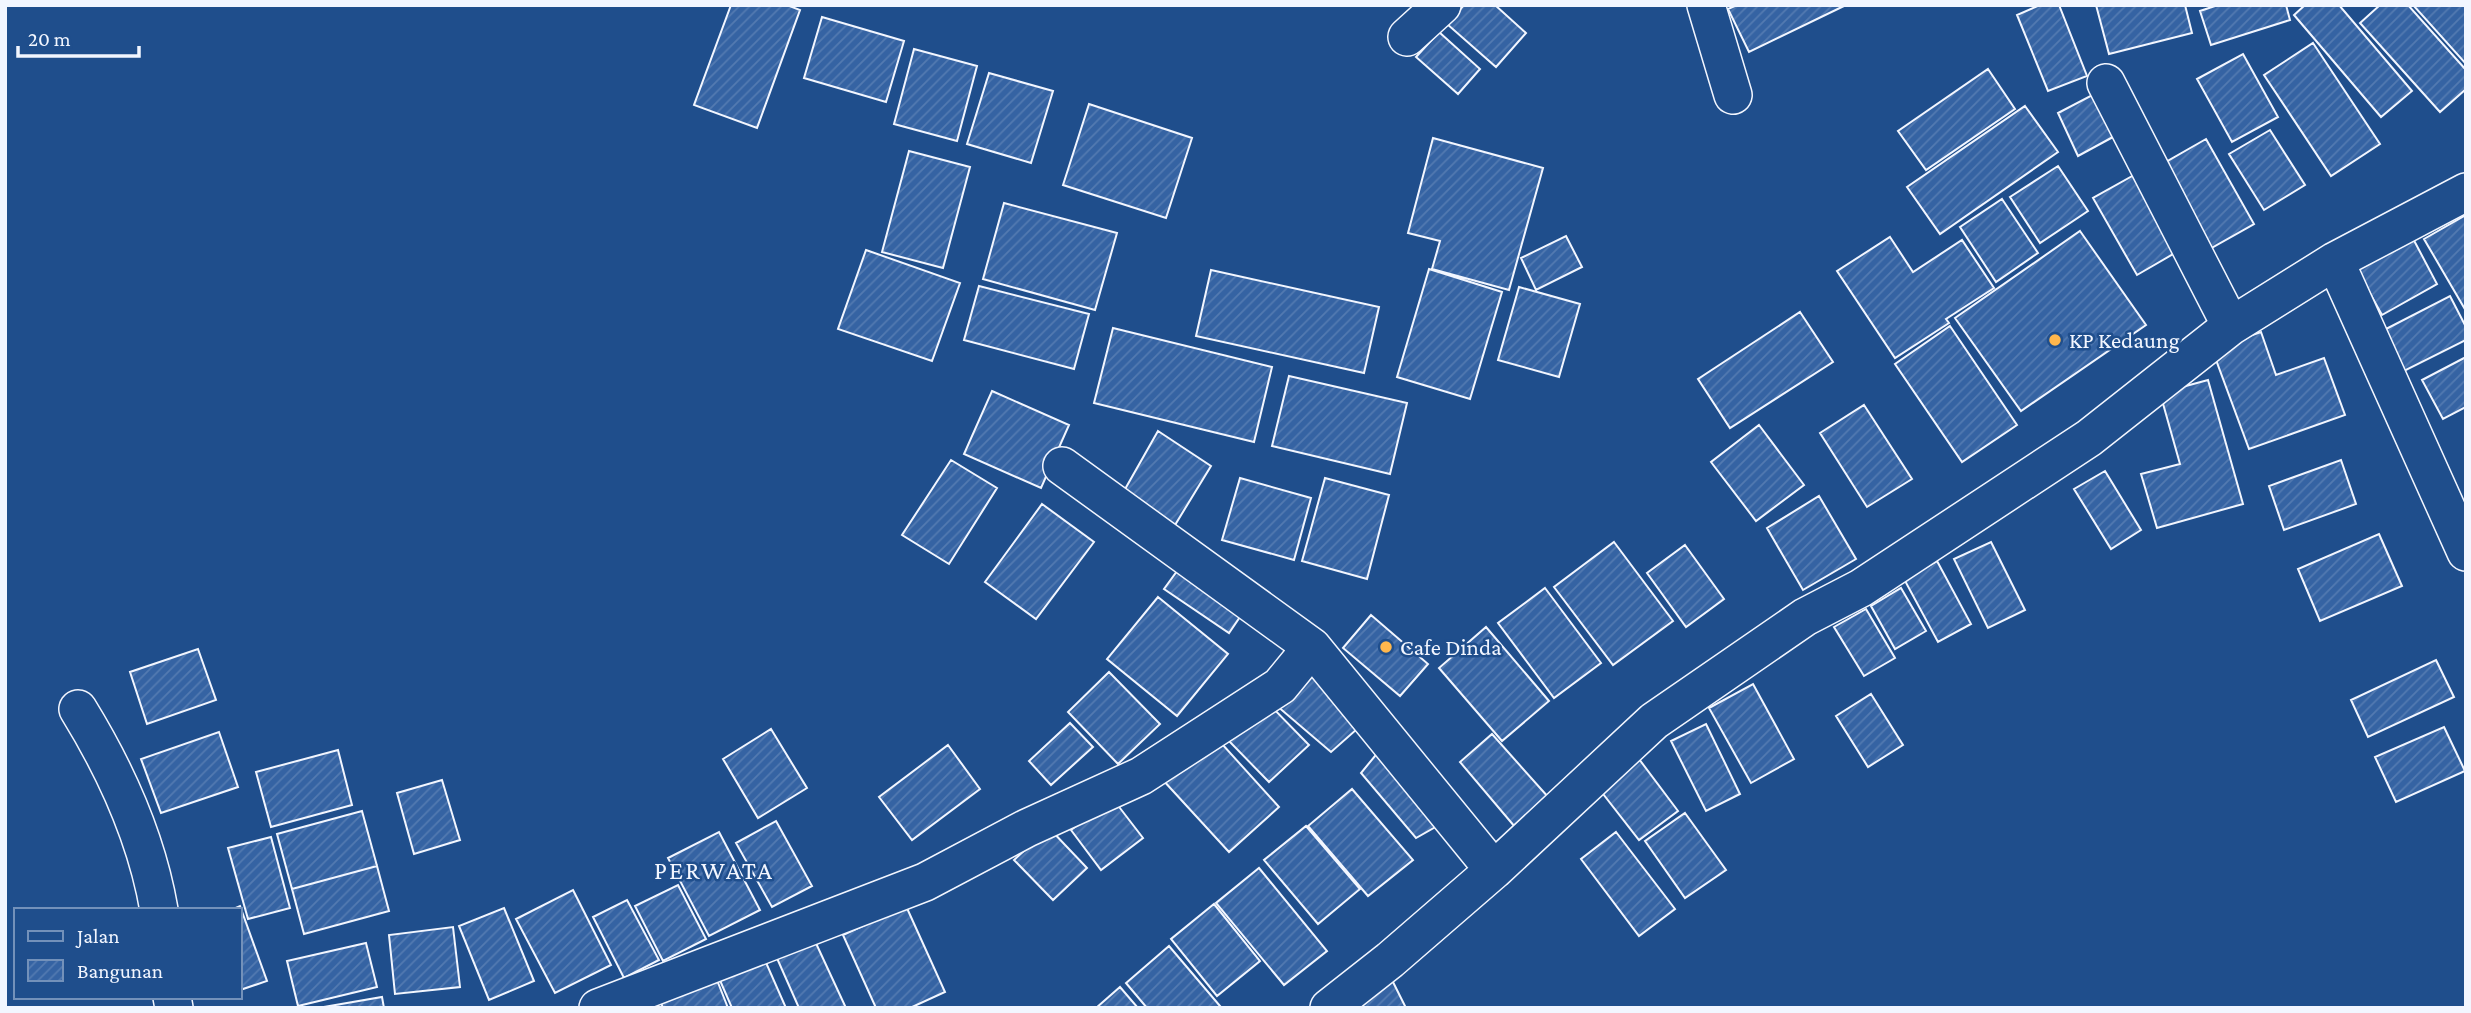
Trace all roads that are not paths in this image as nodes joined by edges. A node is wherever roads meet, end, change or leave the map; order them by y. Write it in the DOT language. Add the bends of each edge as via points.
graph roads {
  1 [pos="1442,5"];
  2 [pos="1706,5"];
  3 [pos="1407,37"];
  4 [pos="2106,83"];
  5 [pos="1733,95"];
  6 [pos="2466,192"];
  7 [pos="2334,261"];
  8 [pos="2231,326"];
  9 [pos="1062,466"];
  10 [pos="2466,552"];
  11 [pos="1312,647"];
  12 [pos="78,709"];
  13 [pos="1494,870"];
  14 [pos="158,908"];
  15 [pos="598,1008"];
  16 [pos="1329,1008"];
  1 -- 3 [label="street"];
  2 -- 5 [label="street"];
  4 -- 8 [label="street"];
  6 -- 7 [label="street"];
  7 -- 8 [label="street"];
  7 -- 10 [label="street"];
  8 -- 13 [label="street" via="2089,438 1861,588 1805,617 1654,721"];
  9 -- 11 [label="street"];
  11 -- 13 [label="street"];
  11 -- 15 [label="street" via="1280,686 1141,776 1027,828 925,882"];
  12 -- 14 [label="street" via="130,811"];
  13 -- 16 [label="street"];
}
